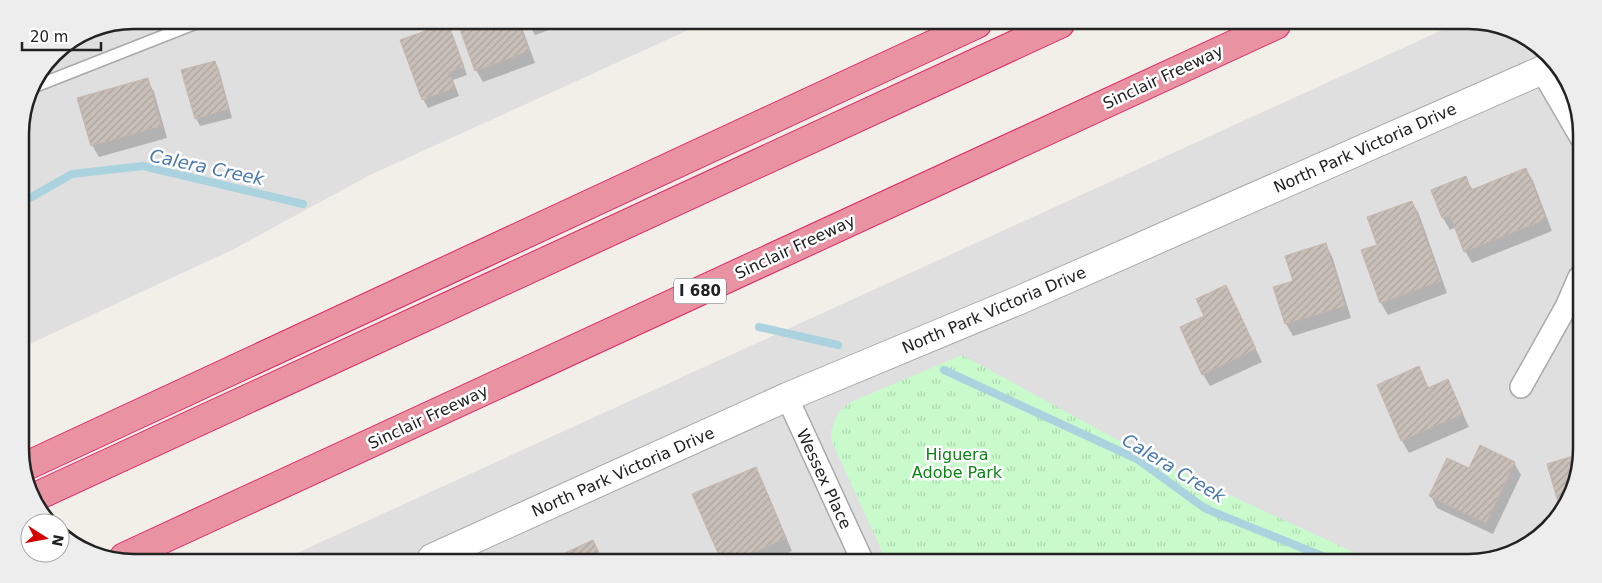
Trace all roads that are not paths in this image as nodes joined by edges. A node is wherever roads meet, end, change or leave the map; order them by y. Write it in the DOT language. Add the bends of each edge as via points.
graph roads {
  1 [pos="181,29"];
  2 [pos="966,29"];
  3 [pos="1049,29"];
  4 [pos="1267,29"];
  5 [pos="1549,67"];
  6 [pos="42,84"];
  7 [pos="1572,117"];
  8 [pos="1573,290"];
  9 [pos="1521,387"];
  10 [pos="787,397"];
  11 [pos="30,464"];
  12 [pos="40,495"];
  13 [pos="462,553"];
  14 [pos="131,554"];
  15 [pos="859,554"];
  1 -- 6 [label="lane"];
  2 -- 11 [label="highway"];
  3 -- 12 [label="highway"];
  4 -- 14 [label="highway, Sinclair Freeway / I 680"];
  5 -- 7 [label="street"];
  5 -- 10 [label="street, North Park Victoria Drive" via="1022,299"];
  8 -- 9 [label="street"];
  10 -- 13 [label="street, North Park Victoria Drive"];
  10 -- 15 [label="street, Wessex Place"];
}
